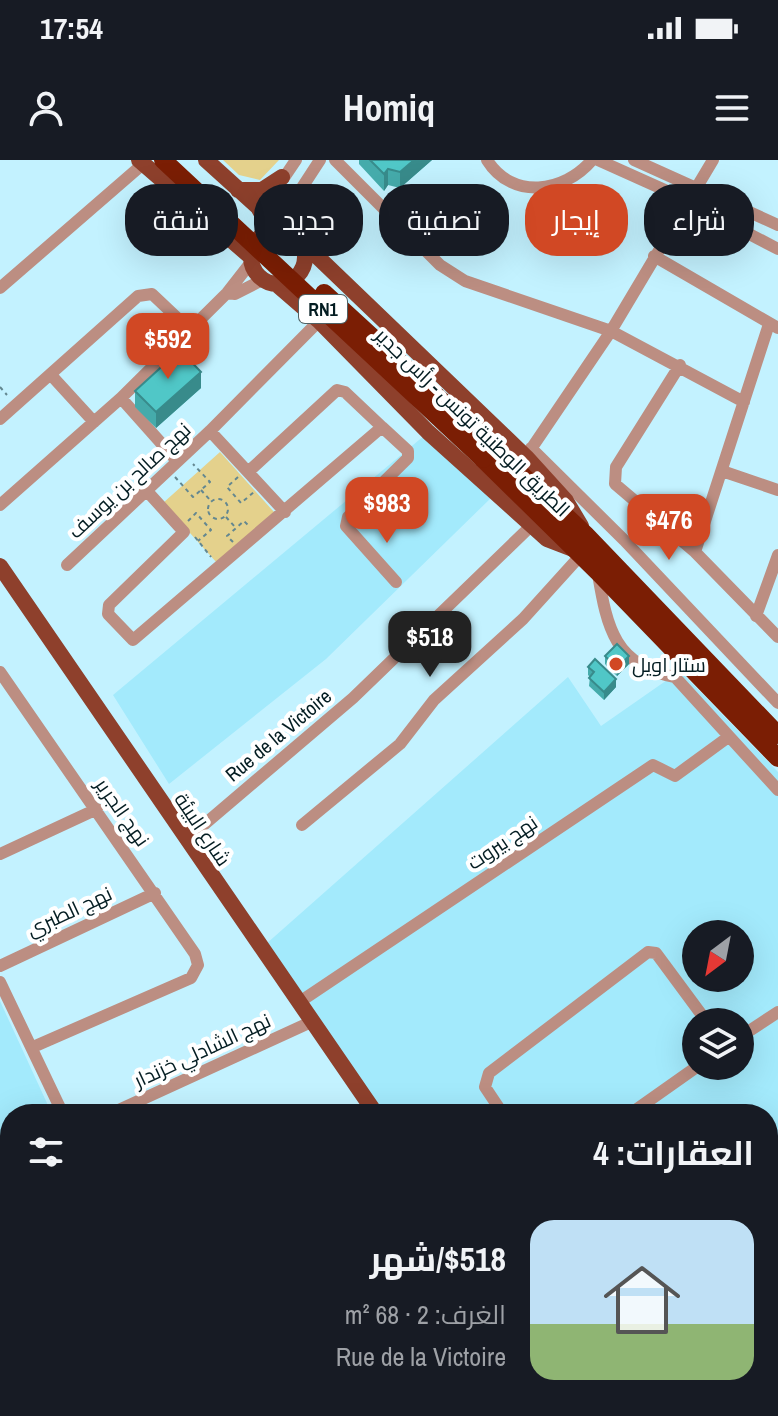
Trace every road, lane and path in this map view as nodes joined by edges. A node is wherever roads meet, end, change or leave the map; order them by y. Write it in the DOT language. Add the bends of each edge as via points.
graph roads {
  1 [pos="163,160"];
  2 [pos="180,160"];
  3 [pos="206,160"];
  4 [pos="296,160"];
  5 [pos="320,160"];
  6 [pos="335,160"];
  7 [pos="487,160"];
  8 [pos="592,160"];
  9 [pos="598,160"];
  10 [pos="634,160"];
  11 [pos="713,160"];
  12 [pos="141,162"];
  13 [pos="282,177"];
  14 [pos="232,184"];
  15 [pos="278,184"];
  16 [pos="304,184"];
  17 [pos="651,184"];
  18 [pos="693,184"];
  19 [pos="696,184"];
  20 [pos="238,190"];
  21 [pos="254,204"];
  22 [pos="754,213"];
  23 [pos="778,225"];
  24 [pos="754,236"];
  25 [pos="778,249"];
  26 [pos="254,252"];
  27 [pos="305,256"];
  28 [pos="317,256"];
  29 [pos="654,256"];
  30 [pos="252,259"];
  31 [pos="269,281"];
  32 [pos="0,288"];
  33 [pos="227,293"];
  34 [pos="319,321"];
  35 [pos="774,326"];
  36 [pos="189,329"];
  37 [pos="611,331"];
  38 [pos="680,365"];
  39 [pos="51,375"];
  40 [pos="121,398"];
  41 [pos="744,402"];
  42 [pos="0,419"];
  43 [pos="94,422"];
  44 [pos="382,427"];
  45 [pos="210,431"];
  46 [pos="528,452"];
  47 [pos="488,454"];
  48 [pos="177,462"];
  49 [pos="247,471"];
  50 [pos="722,471"];
  51 [pos="261,486"];
  52 [pos="146,490"];
  53 [pos="201,490"];
  54 [pos="778,490"];
  55 [pos="15,491"];
  56 [pos="0,494"];
  57 [pos="234,495"];
  58 [pos="211,501"];
  59 [pos="225,502"];
  60 [pos="0,505"];
  61 [pos="285,512"];
  62 [pos="210,515"];
  63 [pos="225,516"];
  64 [pos="203,521"];
  65 [pos="532,525"];
  66 [pos="236,528"];
  67 [pos="182,530"];
  68 [pos="585,534"];
  69 [pos="257,535"];
  70 [pos="198,541"];
  71 [pos="240,550"];
  72 [pos="695,552"];
  73 [pos="576,553"];
  74 [pos="778,555"];
  75 [pos="67,565"];
  76 [pos="0,566"];
  77 [pos="220,567"];
  78 [pos="597,571"];
  79 [pos="396,582"];
  80 [pos="756,616"];
  81 [pos="778,637"];
  82 [pos="680,669"];
  83 [pos="0,672"];
  84 [pos="778,703"];
  85 [pos="778,735"];
  86 [pos="727,738"];
  87 [pos="778,758"];
  88 [pos="778,790"];
  89 [pos="97,809"];
  90 [pos="302,825"];
  91 [pos="186,840"];
  92 [pos="0,854"];
  93 [pos="155,893"];
  94 [pos="0,966"];
  95 [pos="0,982"];
  96 [pos="298,1003"];
  97 [pos="697,1008"];
  98 [pos="778,1012"];
  99 [pos="311,1022"];
  100 [pos="754,1028"];
  101 [pos="33,1047"];
  102 [pos="682,1077"];
  103 [pos="59,1104"];
  104 [pos="132,1104"];
  105 [pos="369,1104"];
  106 [pos="496,1104"];
  107 [pos="644,1104"];
  1 -- 47 [label="highway, الطريق الوطنية تونس - رأس جدير / RN1, bridge"];
  2 -- 47 [label="highway, الطريق الوطنية تونس - رأس جدير / RN1, bridge"];
  3 -- 14 [label="main road"];
  4 -- 13 [label="street"];
  5 -- 16 [label="street"];
  6 -- 37 [label="street" via="440,265 465,281"];
  7 -- 8 [label="street" via="502,176 531,188 559,185"];
  9 -- 17 [label="street"];
  10 -- 18 [label="street"];
  11 -- 19 [label="street"];
  12 -- 30 [label="main road"];
  12 -- 32 [label="street"];
  13 -- 15 [label="street"];
  13 -- 20 [label="main road" via="262,190"];
  20 -- 21 [label="main road"];
  22 -- 23 [label="street"];
  24 -- 25 [label="street"];
  26 -- 30 [label="main road"];
  27 -- 31 [label="main road, RN1" via="302,270 290,281"];
  28 -- 46 [label="main road"];
  29 -- 35 [label="street"];
  29 -- 37 [label="street"];
  30 -- 31 [label="main road"];
  30 -- 33 [label="street"];
  31 -- 33 [label="street"];
  31 -- 34 [label="main road"];
  33 -- 36 [label="street"];
  34 -- 45 [label="street, نهج صالح بن يوسف"];
  34 -- 65 [label="main road" via="428,432"];
  35 -- 41 [label="street"];
  36 -- 39 [label="street" via="146,293"];
  36 -- 40 [label="street"];
  37 -- 38 [label="street"];
  37 -- 46 [label="street"];
  38 -- 41 [label="street"];
  38 -- 72 [label="street" via="612,477"];
  39 -- 42 [label="street"];
  39 -- 43 [label="street"];
  40 -- 43 [label="street"];
  40 -- 48 [label="street"];
  41 -- 50 [label="street"];
  43 -- 55 [label="street"];
  44 -- 49 [label="street" via="337,390"];
  44 -- 61 [label="street"];
  44 -- 79 [label="street" via="408,451 408,458 348,517 346,526"];
  45 -- 48 [label="street, نهج صالح بن يوسف"];
  45 -- 49 [label="street"];
  46 -- 68 [label="main road"];
  46 -- 84 [label="street" via="624,540"];
  47 -- 68 [label="highway, الطريق الوطنية تونس - رأس جدير / RN1"];
  47 -- 73 [label="highway, الطريق الوطنية تونس - رأس جدير / RN1"];
  48 -- 52 [label="street, نهج صالح بن يوسف"];
  48 -- 53 [label="path" via="193,497"];
  48 -- 53 [label="path" via="210,482"];
  49 -- 51 [label="street"];
  49 -- 57 [label="path" via="227,487"];
  50 -- 54 [label="street"];
  50 -- 72 [label="street"];
  51 -- 57 [label="path" via="241,503"];
  51 -- 61 [label="street"];
  52 -- 67 [label="street"];
  52 -- 75 [label="street, نهج صالح بن يوسف"];
  53 -- 58 [label="path"];
  55 -- 56 [label="street"];
  55 -- 60 [label="street"];
  57 -- 59 [label="path"];
  58 -- 59 [label="path"];
  58 -- 62 [label="path"];
  59 -- 63 [label="path"];
  61 -- 69 [label="street"];
  62 -- 63 [label="path"];
  62 -- 64 [label="path"];
  63 -- 66 [label="path"];
  64 -- 67 [label="path" via="196,513"];
  64 -- 70 [label="path" via="211,530"];
  65 -- 73 [label="main road"];
  65 -- 91 [label="street, Rue de la Victoire" via="353,698"];
  66 -- 69 [label="path" via="244,521"];
  66 -- 71 [label="path" via="227,536"];
  67 -- 70 [label="path"];
  67 -- 77 [label="street" via="109,605 108,614 128,638 137,639"];
  68 -- 85 [label="highway, الطريق الوطنية تونس - رأس جدير / RN1"];
  69 -- 71 [label="street"];
  70 -- 77 [label="path"];
  71 -- 77 [label="street"];
  72 -- 80 [label="street"];
  73 -- 78 [label="highway, الطريق الوطنية تونس - رأس جدير / RN1"];
  73 -- 90 [label="street" via="523,619 434,700 400,744"];
  74 -- 80 [label="street"];
  76 -- 91 [label="main road, شارع البيئة"];
  78 -- 82 [label="highway, الطريق الوطنية تونس - رأس جدير / RN1"];
  78 -- 82 [label="street" via="614,640 650,673"];
  80 -- 81 [label="street"];
  82 -- 86 [label="street"];
  82 -- 87 [label="highway, الطريق الوطنية تونس - رأس جدير / RN1"];
  83 -- 89 [label="street, نهج الجرير"];
  86 -- 88 [label="street"];
  86 -- 96 [label="street, نهج بيروت" via="675,776 653,765"];
  89 -- 92 [label="street"];
  89 -- 93 [label="street, نهج الجرير"];
  91 -- 96 [label="main road, شارع البيئة"];
  93 -- 94 [label="street, نهج الطبري"];
  93 -- 101 [label="street, نهج الجرير" via="198,960 198,971"];
  95 -- 101 [label="street"];
  96 -- 99 [label="main road, شارع البيئة"];
  97 -- 106 [label="street" via="650,951 489,1073 485,1087"];
  98 -- 100 [label="street"];
  99 -- 104 [label="street, نهج الشادلي خزندار"];
  99 -- 105 [label="main road, شارع البيئة"];
  101 -- 103 [label="street"];
  102 -- 107 [label="street"];
}
